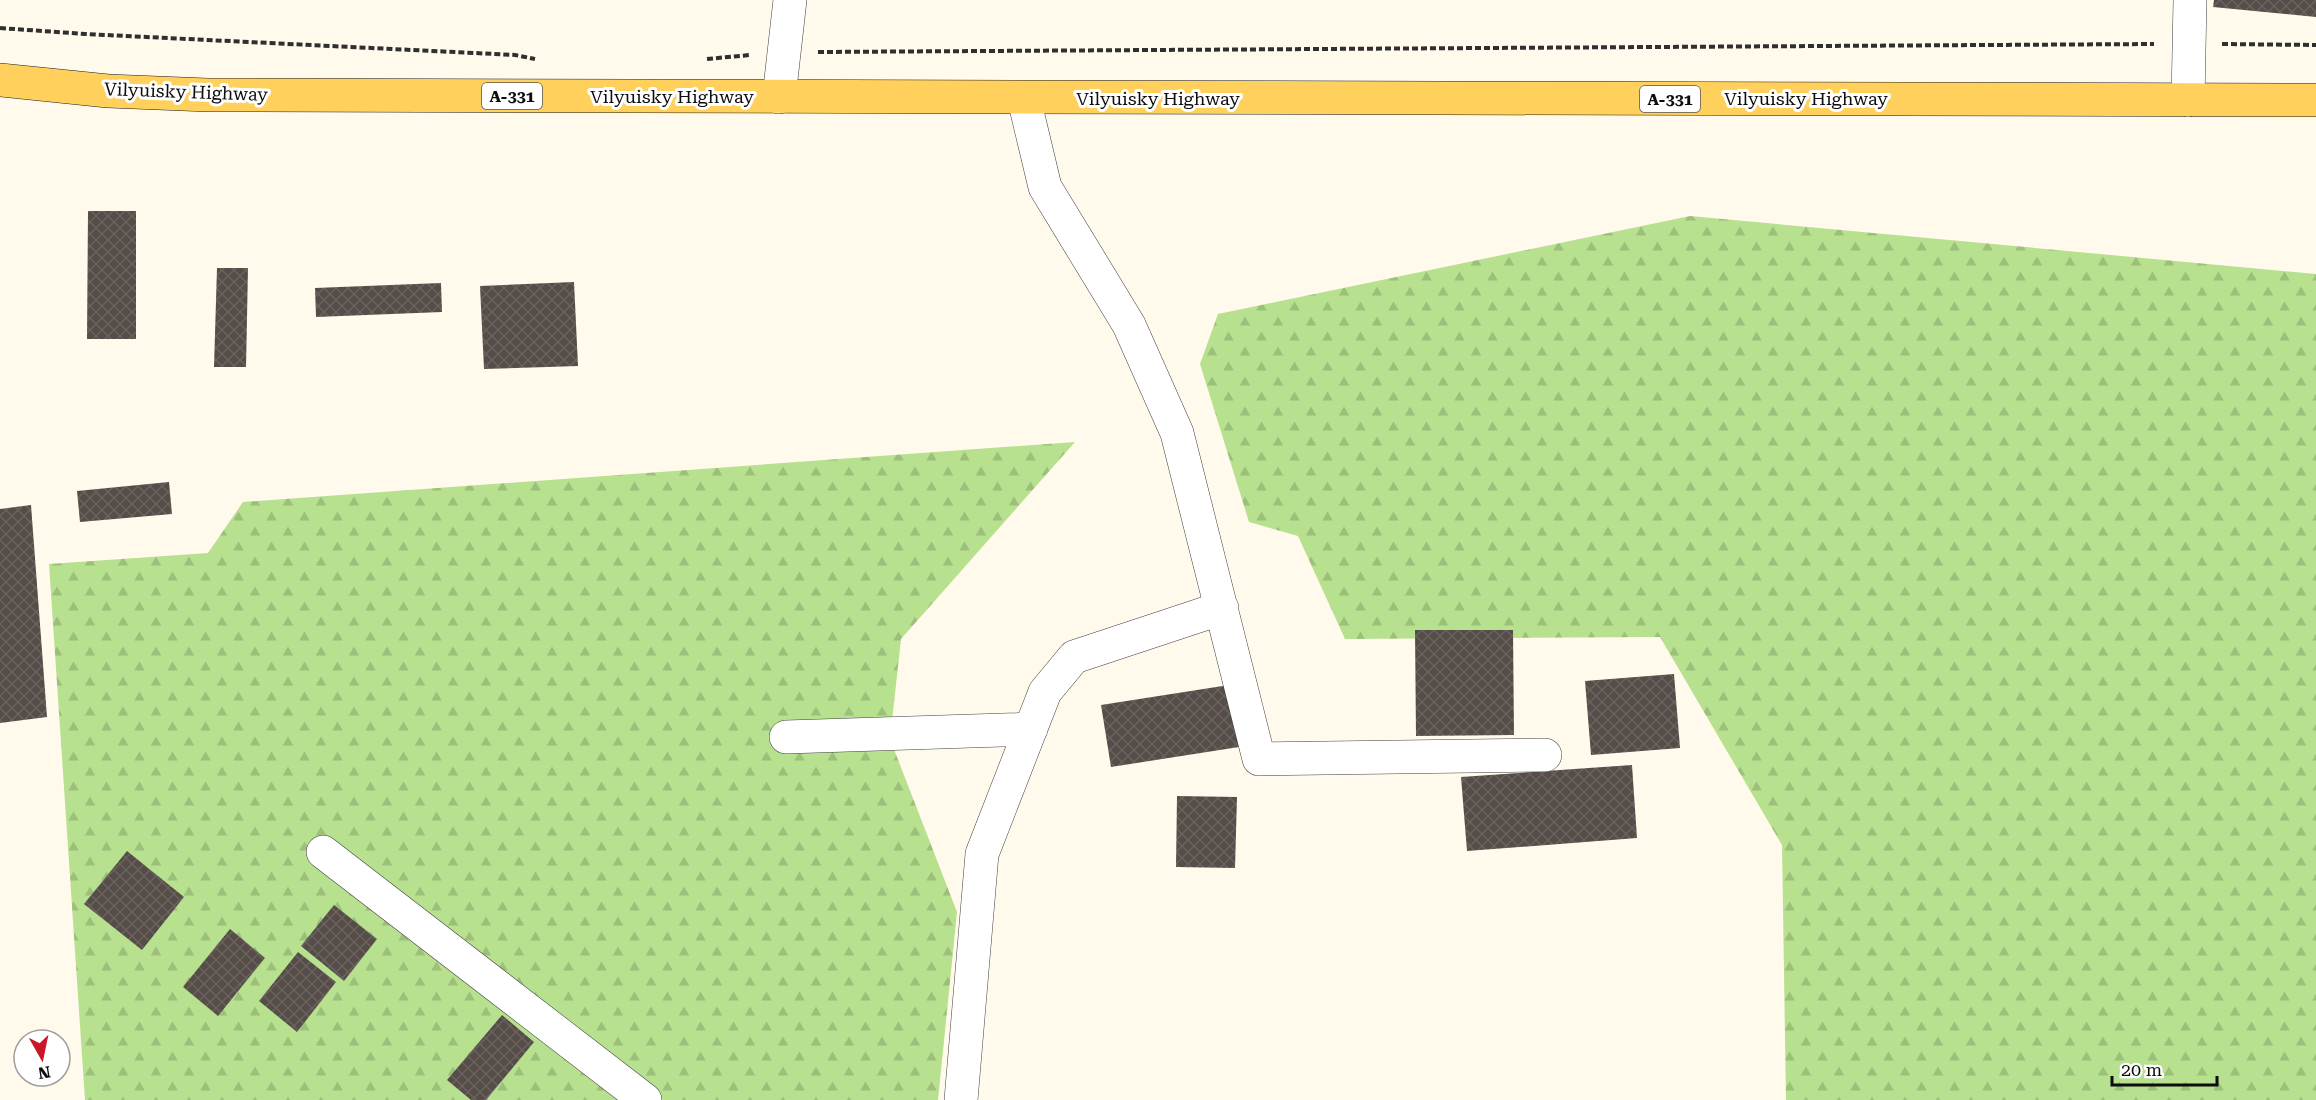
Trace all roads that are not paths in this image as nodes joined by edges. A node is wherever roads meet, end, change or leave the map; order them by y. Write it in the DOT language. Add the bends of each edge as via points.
graph roads {
  1 [pos="790,0"];
  2 [pos="2190,0"];
  3 [pos="0,80"];
  4 [pos="779,97"];
  5 [pos="1024,99"];
  6 [pos="2188,100"];
  7 [pos="2316,100"];
  8 [pos="1222,608"];
  9 [pos="1031,729"];
  10 [pos="786,737"];
  11 [pos="1545,755"];
  12 [pos="323,852"];
  13 [pos="645,1100"];
  14 [pos="961,1100"];
  1 -- 4 [label="street"];
  2 -- 6 [label="street"];
  3 -- 4 [label="main road, Vilyuisky Highway / А-331" via="208,95"];
  4 -- 5 [label="main road, Vilyuisky Highway / А-331"];
  5 -- 6 [label="main road, Vilyuisky Highway / А-331"];
  5 -- 8 [label="street" via="1045,186 1129,325 1177,433"];
  6 -- 7 [label="main road, Vilyuisky Highway / А-331"];
  8 -- 9 [label="street" via="1074,657 1045,692"];
  8 -- 11 [label="street" via="1259,759"];
  9 -- 10 [label="street"];
  9 -- 14 [label="street" via="982,854"];
  12 -- 13 [label="street"];
}
